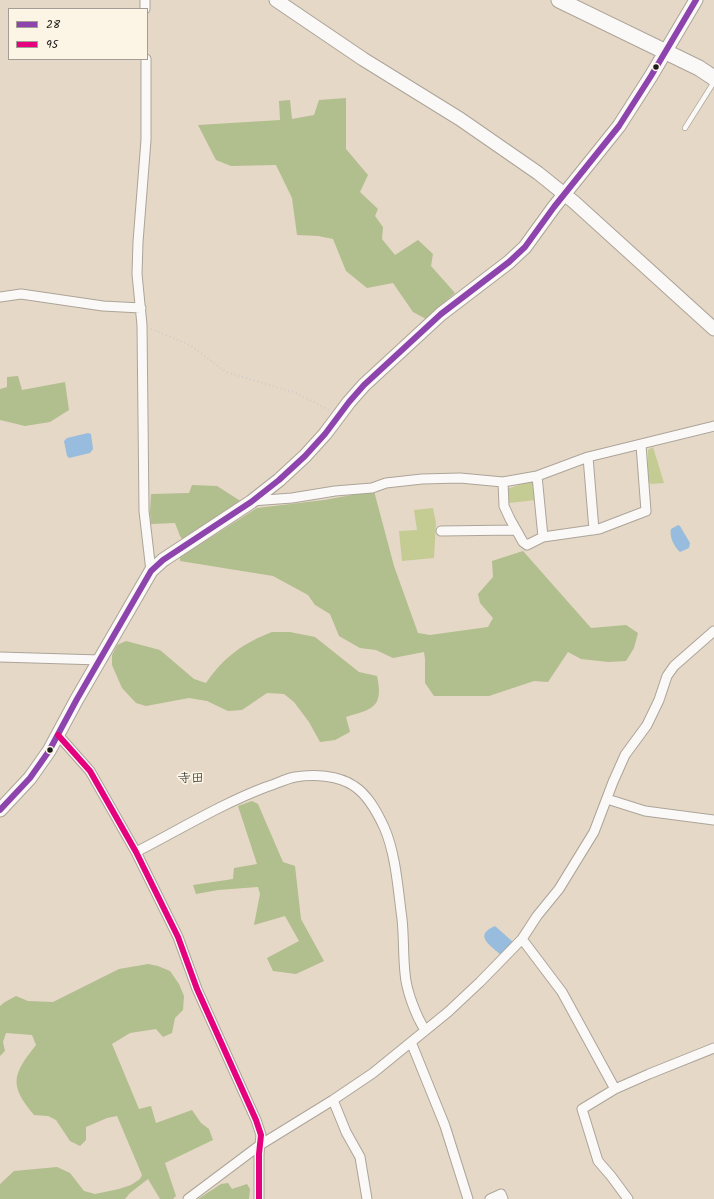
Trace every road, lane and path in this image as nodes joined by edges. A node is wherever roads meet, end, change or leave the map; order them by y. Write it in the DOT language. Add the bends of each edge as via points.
graph roads {
  1 [pos="276,0"];
  2 [pos="559,0"];
  3 [pos="696,0"];
  4 [pos="664,52"];
  5 [pos="146,60"];
  6 [pos="714,78"];
  7 [pos="714,82"];
  8 [pos="685,128"];
  9 [pos="565,194"];
  10 [pos="0,298"];
  11 [pos="141,308"];
  12 [pos="142,325"];
  13 [pos="714,328"];
  14 [pos="339,416"];
  15 [pos="714,426"];
  16 [pos="641,445"];
  17 [pos="588,458"];
  18 [pos="537,476"];
  19 [pos="503,482"];
  20 [pos="251,502"];
  21 [pos="516,530"];
  22 [pos="594,530"];
  23 [pos="441,531"];
  24 [pos="543,537"];
  25 [pos="151,571"];
  26 [pos="714,631"];
  27 [pos="0,657"];
  28 [pos="100,660"];
  29 [pos="58,736"];
  30 [pos="607,799"];
  31 [pos="0,810"];
  32 [pos="714,820"];
  33 [pos="136,852"];
  34 [pos="522,939"];
  35 [pos="425,1030"];
  36 [pos="411,1042"];
  37 [pos="714,1048"];
  38 [pos="615,1089"];
  39 [pos="332,1100"];
  40 [pos="260,1145"];
  41 [pos="188,1199"];
  42 [pos="259,1199"];
  43 [pos="367,1199"];
  44 [pos="468,1199"];
  45 [pos="490,1199"];
  46 [pos="503,1199"];
  47 [pos="628,1199"];
  1 -- 9 [label="main road" via="363,59 460,119"];
  2 -- 4 [label="main road"];
  3 -- 4 [label="main road"];
  4 -- 6 [label="main road"];
  4 -- 9 [label="main road" via="619,126"];
  5 -- 11 [label="street" via="146,140 138,242"];
  7 -- 8 [label="lane"];
  9 -- 13 [label="main road"];
  9 -- 14 [label="main road" via="525,247 441,314 364,385"];
  10 -- 11 [label="street" via="21,294 103,306"];
  11 -- 12 [label="street"];
  12 -- 14 [label="path" via="190,345 226,372 296,393"];
  12 -- 25 [label="street" via="144,511"];
  14 -- 20 [label="main road" via="305,456"];
  15 -- 16 [label="street"];
  16 -- 17 [label="street"];
  16 -- 22 [label="street" via="646,511"];
  17 -- 18 [label="street"];
  17 -- 22 [label="street"];
  18 -- 19 [label="street"];
  18 -- 24 [label="street"];
  19 -- 20 [label="street" via="460,478 422,479 386,483 372,488"];
  19 -- 21 [label="street" via="504,506"];
  20 -- 25 [label="main road" via="163,560"];
  21 -- 23 [label="street"];
  21 -- 24 [label="street" via="527,545"];
  22 -- 24 [label="street"];
  25 -- 28 [label="main road"];
  26 -- 30 [label="street" via="674,666 667,676 647,725 625,755"];
  27 -- 28 [label="street"];
  28 -- 29 [label="main road"];
  29 -- 31 [label="main road" via="30,778"];
  29 -- 33 [label="street" via="90,771"];
  30 -- 32 [label="street" via="645,811"];
  30 -- 34 [label="street" via="594,832 559,889"];
  33 -- 35 [label="street" via="245,795 294,777 328,777 354,785 372,804 384,827 391,850 404,932 405,975 416,1016"];
  33 -- 40 [label="street" via="178,937 197,989 256,1120 261,1135"];
  34 -- 35 [label="street" via="480,982"];
  34 -- 38 [label="street" via="562,992"];
  35 -- 36 [label="street"];
  36 -- 39 [label="street" via="373,1073"];
  36 -- 44 [label="street" via="445,1126"];
  37 -- 38 [label="street"];
  38 -- 47 [label="street" via="582,1109 598,1161"];
  39 -- 40 [label="street"];
  39 -- 43 [label="street" via="360,1157"];
  40 -- 41 [label="street"];
  40 -- 42 [label="street"];
  45 -- 46 [label="street" via="501,1194"];
}
